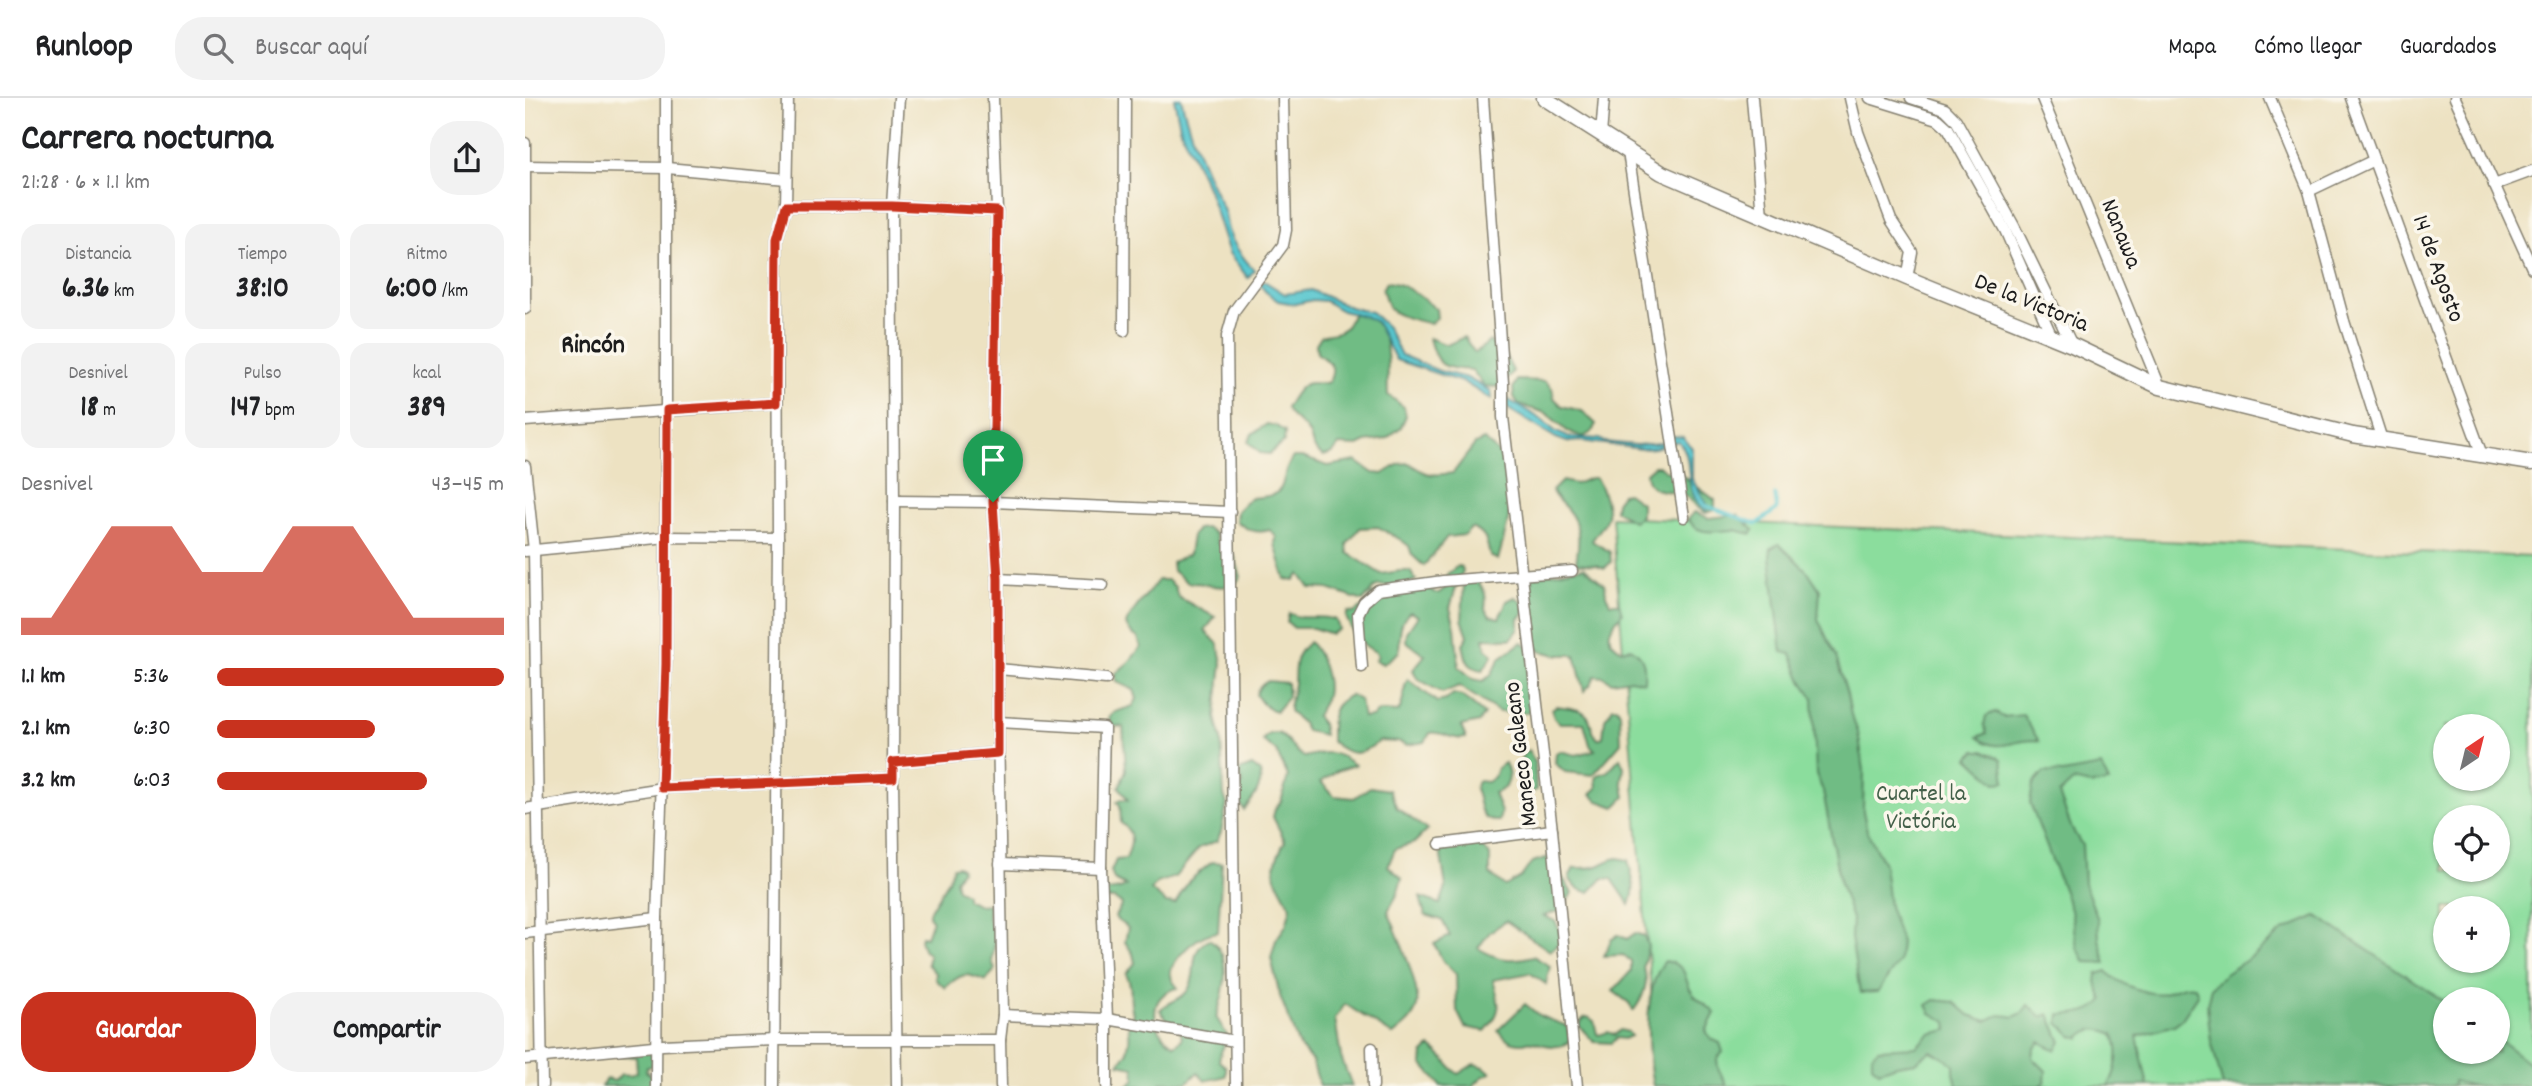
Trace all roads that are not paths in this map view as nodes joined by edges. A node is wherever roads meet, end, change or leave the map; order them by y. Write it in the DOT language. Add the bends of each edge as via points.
graph roads {
  1 [pos="666,98"];
  2 [pos="789,98"];
  3 [pos="899,98"];
  4 [pos="993,98"];
  5 [pos="1125,98"];
  6 [pos="1283,98"];
  7 [pos="1483,98"];
  8 [pos="1604,98"];
  9 [pos="1752,98"];
  10 [pos="1850,98"];
  11 [pos="1870,98"];
  12 [pos="1911,98"];
  13 [pos="2042,98"];
  14 [pos="2270,98"];
  15 [pos="2351,98"];
  16 [pos="2455,98"];
  17 [pos="1547,99"];
  18 [pos="1945,109"];
  19 [pos="1938,119"];
  20 [pos="1601,135"];
  21 [pos="525,143"];
  22 [pos="1628,152"];
  23 [pos="2374,160"];
  24 [pos="525,166"];
  25 [pos="667,168"];
  26 [pos="2532,171"];
  27 [pos="786,179"];
  28 [pos="2494,185"];
  29 [pos="2309,191"];
  30 [pos="786,206"];
  31 [pos="892,206"];
  32 [pos="997,211"];
  33 [pos="1762,215"];
  34 [pos="2532,268"];
  35 [pos="1907,278"];
  36 [pos="525,295"];
  37 [pos="525,309"];
  38 [pos="1124,331"];
  39 [pos="2052,337"];
  40 [pos="2072,345"];
  41 [pos="2161,387"];
  42 [pos="776,403"];
  43 [pos="667,410"];
  44 [pos="525,421"];
  45 [pos="2382,440"];
  46 [pos="2483,455"];
  47 [pos="2532,463"];
  48 [pos="525,466"];
  49 [pos="894,501"];
  50 [pos="993,502"];
  51 [pos="1230,512"];
  52 [pos="1684,517"];
  53 [pos="667,537"];
  54 [pos="778,538"];
  55 [pos="529,551"];
  56 [pos="1573,571"];
  57 [pos="1523,575"];
  58 [pos="998,579"];
  59 [pos="1103,585"];
  60 [pos="1362,667"];
  61 [pos="998,669"];
  62 [pos="1106,679"];
  63 [pos="997,722"];
  64 [pos="998,753"];
  65 [pos="893,762"];
  66 [pos="893,778"];
  67 [pos="776,783"];
  68 [pos="662,788"];
  69 [pos="537,807"];
  70 [pos="525,809"];
  71 [pos="1552,830"];
  72 [pos="1440,844"];
  73 [pos="1000,864"];
  74 [pos="1101,868"];
  75 [pos="657,919"];
  76 [pos="539,932"];
  77 [pos="525,933"];
  78 [pos="1003,1015"];
  79 [pos="1107,1019"];
  80 [pos="774,1040"];
  81 [pos="1000,1040"];
  82 [pos="897,1041"];
  83 [pos="1235,1041"];
  84 [pos="656,1046"];
  85 [pos="1372,1048"];
  86 [pos="540,1058"];
  87 [pos="525,1059"];
  88 [pos="1576,1085"];
  89 [pos="542,1086"];
  90 [pos="656,1086"];
  91 [pos="774,1086"];
  92 [pos="897,1086"];
  93 [pos="1001,1086"];
  94 [pos="1107,1086"];
  95 [pos="1236,1086"];
  96 [pos="1373,1086"];
  97 [pos="1563,1086"];
  1 -- 25 [label="street"];
  2 -- 27 [label="street"];
  3 -- 31 [label="street"];
  4 -- 32 [label="street"];
  5 -- 38 [label="street"];
  6 -- 51 [label="street" via="1283,244 1234,311 1227,336"];
  7 -- 57 [label="street, Maneco Galeano" via="1503,417"];
  8 -- 20 [label="street"];
  9 -- 33 [label="street"];
  10 -- 35 [label="street" via="1891,220 1912,252"];
  11 -- 19 [label="street"];
  12 -- 18 [label="street"];
  13 -- 41 [label="street, Nanawa"];
  14 -- 29 [label="street"];
  15 -- 23 [label="street, 14 de Agosto"];
  16 -- 28 [label="street"];
  17 -- 20 [label="main road, De la Victoria"];
  18 -- 19 [label="street"];
  18 -- 40 [label="street" via="1956,120 2014,226"];
  19 -- 39 [label="street" via="1948,128 2005,230"];
  20 -- 22 [label="main road, De la Victoria"];
  21 -- 24 [label="street"];
  22 -- 33 [label="main road, De la Victoria" via="1662,173"];
  22 -- 52 [label="street"];
  23 -- 29 [label="street"];
  23 -- 46 [label="street, 14 de Agosto"];
  24 -- 25 [label="street"];
  24 -- 36 [label="street"];
  25 -- 27 [label="street"];
  25 -- 43 [label="street"];
  26 -- 28 [label="street"];
  27 -- 30 [label="street"];
  28 -- 34 [label="street"];
  29 -- 45 [label="street"];
  30 -- 31 [label="street"];
  30 -- 42 [label="street" via="777,239"];
  31 -- 32 [label="street"];
  31 -- 49 [label="street"];
  32 -- 50 [label="street"];
  33 -- 35 [label="main road, De la Victoria"];
  35 -- 39 [label="main road, De la Victoria"];
  36 -- 37 [label="street"];
  39 -- 40 [label="main road, De la Victoria"];
  40 -- 41 [label="main road, De la Victoria"];
  41 -- 45 [label="main road, De la Victoria"];
  42 -- 43 [label="street"];
  42 -- 54 [label="street"];
  43 -- 44 [label="street"];
  43 -- 53 [label="street"];
  45 -- 46 [label="main road, De la Victoria"];
  46 -- 47 [label="main road, De la Victoria"];
  48 -- 55 [label="street"];
  49 -- 50 [label="street"];
  49 -- 65 [label="street"];
  50 -- 51 [label="street"];
  50 -- 58 [label="street"];
  51 -- 83 [label="street"];
  53 -- 54 [label="street"];
  53 -- 55 [label="street"];
  53 -- 68 [label="street"];
  54 -- 67 [label="street"];
  55 -- 69 [label="street"];
  56 -- 57 [label="street"];
  57 -- 60 [label="street" via="1378,590 1358,614"];
  57 -- 71 [label="street, Maneco Galeano"];
  58 -- 59 [label="street"];
  58 -- 61 [label="street"];
  61 -- 62 [label="street"];
  61 -- 63 [label="street"];
  63 -- 64 [label="street"];
  63 -- 74 [label="street" via="1104,728"];
  64 -- 65 [label="street"];
  64 -- 73 [label="street"];
  65 -- 66 [label="street"];
  66 -- 67 [label="street"];
  66 -- 82 [label="street"];
  67 -- 68 [label="street"];
  67 -- 80 [label="street"];
  68 -- 69 [label="street"];
  68 -- 75 [label="street"];
  69 -- 70 [label="street"];
  69 -- 76 [label="street"];
  71 -- 72 [label="street"];
  71 -- 88 [label="street, Maneco Galeano"];
  73 -- 74 [label="street"];
  73 -- 78 [label="street"];
  74 -- 79 [label="street"];
  75 -- 76 [label="street"];
  75 -- 84 [label="street"];
  76 -- 77 [label="street"];
  76 -- 86 [label="street"];
  78 -- 79 [label="street"];
  78 -- 81 [label="street"];
  79 -- 83 [label="street"];
  79 -- 94 [label="street"];
  80 -- 82 [label="street"];
  80 -- 84 [label="street"];
  80 -- 91 [label="street"];
  81 -- 82 [label="street"];
  81 -- 93 [label="street"];
  82 -- 92 [label="street"];
  83 -- 95 [label="street"];
  84 -- 86 [label="street"];
  84 -- 90 [label="street"];
  85 -- 96 [label="street"];
  86 -- 87 [label="street"];
  86 -- 89 [label="street"];
  88 -- 97 [label="street"];
}
